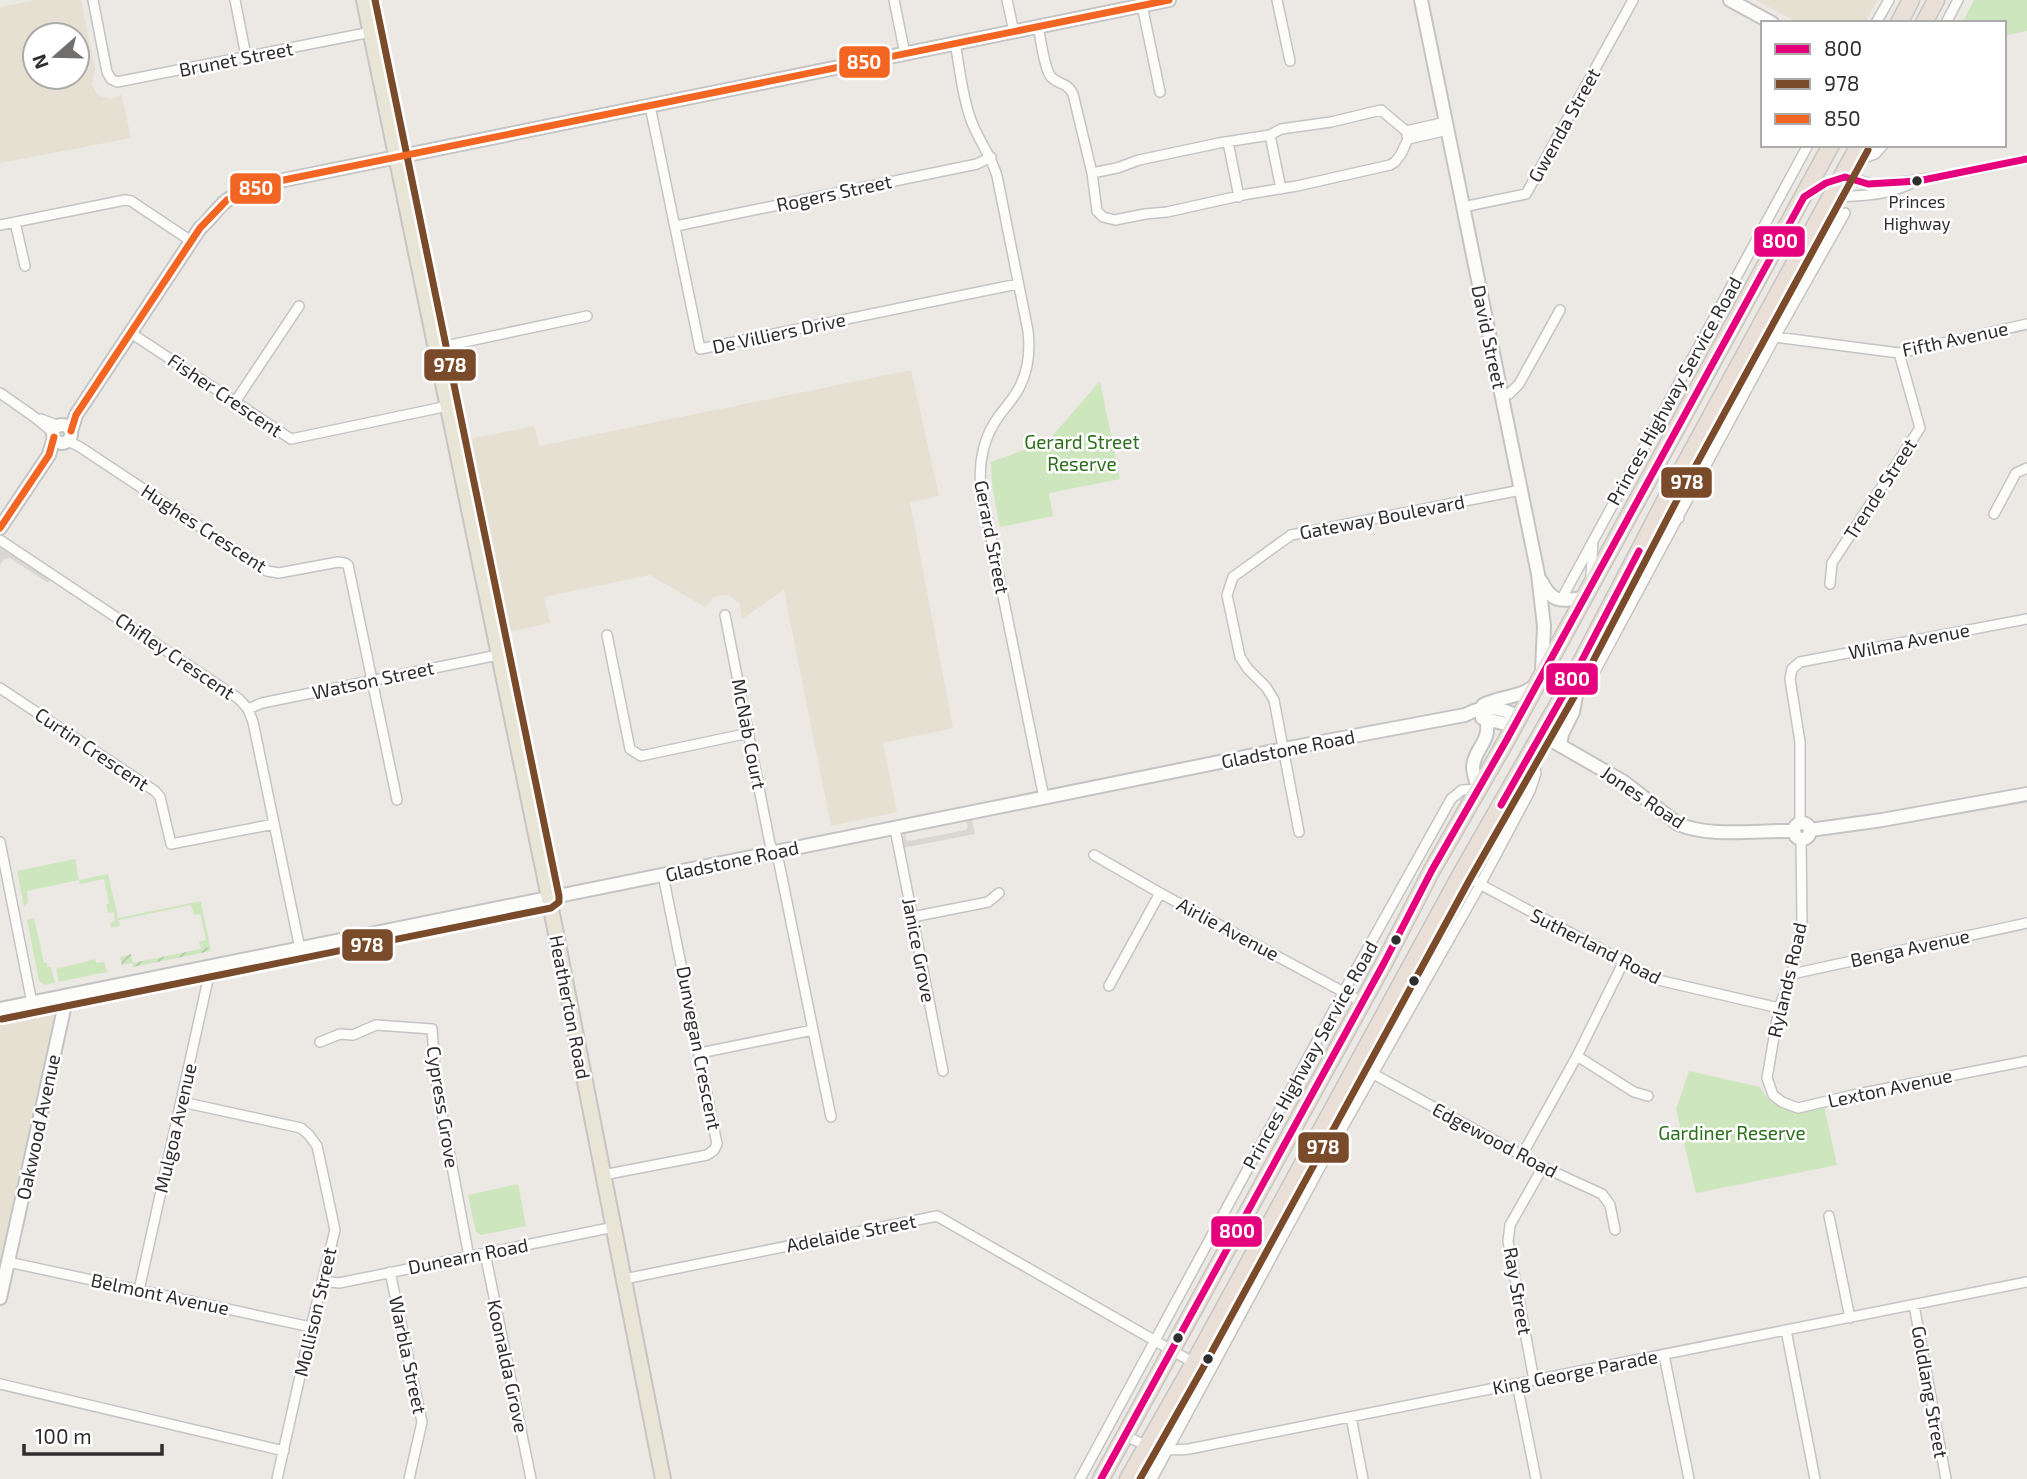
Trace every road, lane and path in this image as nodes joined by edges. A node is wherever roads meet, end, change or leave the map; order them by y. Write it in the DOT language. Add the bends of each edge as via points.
graph roads {
  1 [pos="93,0"];
  2 [pos="235,0"];
  3 [pos="364,0"];
  4 [pos="894,0"];
  5 [pos="1007,0"];
  6 [pos="1169,0"];
  7 [pos="1277,0"];
  8 [pos="1421,0"];
  9 [pos="1633,0"];
  10 [pos="1730,0"];
  11 [pos="1889,0"];
  12 [pos="1911,0"];
  13 [pos="1936,0"];
  14 [pos="1958,0"];
  15 [pos="1142,5"];
  16 [pos="1112,6"];
  17 [pos="1768,21"];
  18 [pos="1877,21"];
  19 [pos="1900,21"];
  20 [pos="1925,21"];
  21 [pos="1947,21"];
  22 [pos="1038,27"];
  23 [pos="370,32"];
  24 [pos="1014,32"];
  25 [pos="955,43"];
  26 [pos="905,54"];
  27 [pos="246,56"];
  28 [pos="1290,61"];
  29 [pos="1160,92"];
  30 [pos="650,106"];
  31 [pos="1447,126"];
  32 [pos="1270,135"];
  33 [pos="1407,135"];
  34 [pos="1228,142"];
  35 [pos="1807,147"];
  36 [pos="1830,147"];
  37 [pos="1858,147"];
  38 [pos="1881,147"];
  39 [pos="397,157"];
  40 [pos="991,157"];
  41 [pos="2027,159"];
  42 [pos="1849,162"];
  43 [pos="1092,173"];
  44 [pos="1841,178"];
  45 [pos="1894,186"];
  46 [pos="1281,189"];
  47 [pos="1239,197"];
  48 [pos="1804,197"];
  49 [pos="1463,207"];
  50 [pos="1825,207"];
  51 [pos="1844,213"];
  52 [pos="16,222"];
  53 [pos="0,225"];
  54 [pos="676,226"];
  55 [pos="191,241"];
  56 [pos="1826,243"];
  57 [pos="25,266"];
  58 [pos="1018,284"];
  59 [pos="299,306"];
  60 [pos="1560,310"];
  61 [pos="587,316"];
  62 [pos="2027,324"];
  63 [pos="1759,328"];
  64 [pos="131,333"];
  65 [pos="1775,337"];
  66 [pos="436,348"];
  67 [pos="1899,353"];
  68 [pos="0,393"];
  69 [pos="1502,396"];
  70 [pos="235,402"];
  71 [pos="448,406"];
  72 [pos="65,435"];
  73 [pos="2027,468"];
  74 [pos="1521,490"];
  75 [pos="1668,495"];
  76 [pos="1994,514"];
  77 [pos="1679,518"];
  78 [pos="0,528"];
  79 [pos="0,540"];
  80 [pos="1592,540"];
  81 [pos="1538,574"];
  82 [pos="1830,584"];
  83 [pos="1586,591"];
  84 [pos="1561,600"];
  85 [pos="725,615"];
  86 [pos="2027,619"];
  87 [pos="607,635"];
  88 [pos="498,655"];
  89 [pos="1792,669"];
  90 [pos="372,680"];
  91 [pos="1538,681"];
  92 [pos="1573,687"];
  93 [pos="0,688"];
  94 [pos="248,709"];
  95 [pos="1471,712"];
  96 [pos="1486,719"];
  97 [pos="1516,722"];
  98 [pos="749,733"];
  99 [pos="1542,735"];
  100 [pos="1560,745"];
  101 [pos="1284,749"];
  102 [pos="1532,751"];
  103 [pos="1479,789"];
  104 [pos="2027,794"];
  105 [pos="1044,798"];
  106 [pos="397,800"];
  107 [pos="274,824"];
  108 [pos="895,829"];
  109 [pos="1801,831"];
  110 [pos="1299,832"];
  111 [pos="0,842"];
  112 [pos="774,852"];
  113 [pos="1094,855"];
  114 [pos="1461,874"];
  115 [pos="663,875"];
  116 [pos="1480,885"];
  117 [pos="999,893"];
  118 [pos="1160,893"];
  119 [pos="549,898"];
  120 [pos="912,917"];
  121 [pos="2027,923"];
  122 [pos="300,949"];
  123 [pos="1625,961"];
  124 [pos="211,967"];
  125 [pos="1792,974"];
  126 [pos="1110,986"];
  127 [pos="1344,991"];
  128 [pos="62,996"];
  129 [pos="1362,1002"];
  130 [pos="32,1003"];
  131 [pos="1779,1007"];
  132 [pos="0,1010"];
  133 [pos="813,1030"];
  134 [pos="320,1042"];
  135 [pos="700,1053"];
  136 [pos="1577,1056"];
  137 [pos="2027,1060"];
  138 [pos="1357,1065"];
  139 [pos="943,1071"];
  140 [pos="1373,1074"];
  141 [pos="1767,1078"];
  142 [pos="1648,1096"];
  143 [pos="182,1102"];
  144 [pos="831,1117"];
  145 [pos="1315,1140"];
  146 [pos="1521,1155"];
  147 [pos="1323,1162"];
  148 [pos="1543,1167"];
  149 [pos="603,1175"];
  150 [pos="1829,1216"];
  151 [pos="614,1227"];
  152 [pos="1615,1230"];
  153 [pos="485,1253"];
  154 [pos="469,1257"];
  155 [pos="8,1262"];
  156 [pos="390,1272"];
  157 [pos="624,1279"];
  158 [pos="323,1281"];
  159 [pos="2027,1282"];
  160 [pos="139,1290"];
  161 [pos="0,1298"];
  162 [pos="1913,1305"];
  163 [pos="1850,1318"];
  164 [pos="311,1327"];
  165 [pos="1786,1330"];
  166 [pos="1156,1341"];
  167 [pos="1171,1350"];
  168 [pos="1664,1355"];
  169 [pos="1194,1363"];
  170 [pos="1534,1380"];
  171 [pos="0,1384"];
  172 [pos="1517,1384"];
  173 [pos="1351,1417"];
  174 [pos="1124,1435"];
  175 [pos="1146,1446"];
  176 [pos="1168,1450"];
  177 [pos="284,1451"];
  178 [pos="277,1479"];
  179 [pos="408,1479"];
  180 [pos="531,1479"];
  181 [pos="663,1479"];
  182 [pos="1080,1479"];
  183 [pos="1101,1479"];
  184 [pos="1128,1479"];
  185 [pos="1152,1479"];
  186 [pos="1363,1479"];
  187 [pos="1536,1479"];
  188 [pos="1689,1479"];
  189 [pos="1815,1479"];
  190 [pos="1946,1479"];
  1 -- 27 [label="street, Brunet Street" via="111,79 121,82"];
  2 -- 27 [label="street"];
  3 -- 23 [label="main road, Heatherton Road"];
  4 -- 26 [label="street"];
  5 -- 24 [label="street"];
  6 -- 15 [label="main road"];
  7 -- 28 [label="street"];
  8 -- 31 [label="main road, David Street"];
  9 -- 49 [label="street, Gwenda Street" via="1526,194"];
  10 -- 17 [label="main road"];
  11 -- 18 [label="street"];
  12 -- 19 [label="highway"];
  13 -- 20 [label="highway"];
  14 -- 21 [label="street"];
  15 -- 16 [label="main road"];
  15 -- 29 [label="street"];
  16 -- 22 [label="main road"];
  22 -- 24 [label="main road"];
  22 -- 43 [label="street" via="1049,73 1073,94"];
  23 -- 27 [label="street, Brunet Street"];
  23 -- 39 [label="main road, Heatherton Road"];
  24 -- 25 [label="main road"];
  25 -- 26 [label="main road"];
  25 -- 40 [label="street, Gerard Street" via="970,116"];
  26 -- 30 [label="main road"];
  30 -- 39 [label="main road"];
  30 -- 54 [label="street, De Villiers Drive"];
  31 -- 33 [label="street"];
  31 -- 49 [label="main road, David Street"];
  32 -- 33 [label="street" via="1381,110"];
  32 -- 34 [label="street"];
  32 -- 46 [label="street"];
  33 -- 46 [label="street" via="1392,164"];
  34 -- 43 [label="street"];
  34 -- 47 [label="street"];
  35 -- 80 [label="street, Princes Highway Service Road"];
  36 -- 48 [label="highway"];
  37 -- 42 [label="highway"];
  38 -- 42 [label="street" via="1875,154"];
  39 -- 55 [label="main road" via="274,182 231,197"];
  39 -- 66 [label="main road, Heatherton Road"];
  40 -- 54 [label="street, Rogers Street" via="977,164"];
  40 -- 58 [label="street, Gerard Street"];
  41 -- 45 [label="street"];
  42 -- 44 [label="highway"];
  43 -- 47 [label="street" via="1097,211 1110,219"];
  44 -- 45 [label="street"];
  44 -- 48 [label="highway"];
  44 -- 50 [label="highway"];
  45 -- 50 [label="street" via="1868,195 1845,195"];
  46 -- 47 [label="street"];
  48 -- 83 [label="highway"];
  49 -- 69 [label="main road, David Street"];
  50 -- 56 [label="street"];
  50 -- 63 [label="highway"];
  51 -- 56 [label="street"];
  52 -- 53 [label="street"];
  52 -- 55 [label="street" via="131,201"];
  52 -- 57 [label="street"];
  54 -- 58 [label="street, De Villiers Drive" via="700,349"];
  55 -- 64 [label="main road"];
  56 -- 65 [label="street"];
  58 -- 105 [label="street, Gerard Street" via="1028,331 1027,365 1019,388 987,436 980,475"];
  59 -- 70 [label="street"];
  60 -- 69 [label="street" via="1519,384"];
  61 -- 66 [label="street"];
  62 -- 67 [label="street, Fifth Avenue"];
  63 -- 65 [label="street, Fifth Avenue"];
  63 -- 75 [label="highway"];
  64 -- 70 [label="street, Fisher Crescent"];
  64 -- 72 [label="main road"];
  65 -- 67 [label="street, Fifth Avenue"];
  65 -- 77 [label="street"];
  66 -- 71 [label="main road, Heatherton Road"];
  67 -- 82 [label="street, Trende Street" via="1920,429 1832,563"];
  68 -- 72 [label="street, Hughes Crescent"];
  69 -- 74 [label="main road, David Street"];
  70 -- 71 [label="street, Fisher Crescent" via="291,439"];
  71 -- 88 [label="main road, Heatherton Road"];
  72 -- 78 [label="main road"];
  72 -- 90 [label="street, Hughes Crescent" via="267,571 345,563 350,569"];
  73 -- 76 [label="street" via="2016,473"];
  74 -- 81 [label="main road, David Street"];
  74 -- 101 [label="street, Gateway Boulevard" via="1292,535 1233,578 1227,596 1240,657 1272,696"];
  75 -- 77 [label="street"];
  75 -- 92 [label="highway"];
  77 -- 92 [label="street" via="1592,677"];
  79 -- 94 [label="street, Chifley Crescent"];
  80 -- 83 [label="street"];
  80 -- 84 [label="street, Princes Highway Service Road"];
  81 -- 84 [label="main road" via="1548,594"];
  81 -- 91 [label="main road, David Street" via="1544,626"];
  83 -- 84 [label="main road"];
  83 -- 91 [label="highway"];
  85 -- 98 [label="street, McNab Court"];
  86 -- 89 [label="street, Wilma Avenue" via="1800,662"];
  87 -- 98 [label="street" via="630,749 641,756"];
  88 -- 90 [label="street, Watson Street"];
  88 -- 119 [label="main road, Heatherton Road"];
  89 -- 109 [label="street, Rylands Road" via="1800,742"];
  90 -- 94 [label="street, Watson Street"];
  90 -- 106 [label="street, Hughes Crescent"];
  91 -- 95 [label="main road" via="1518,695"];
  91 -- 97 [label="highway"];
  92 -- 99 [label="highway"];
  92 -- 100 [label="main road" via="1573,712"];
  93 -- 107 [label="street, Curtin Crescent" via="155,791 170,844"];
  94 -- 107 [label="street, Chifley Crescent"];
  95 -- 96 [label="main road, Gladstone Road"];
  95 -- 97 [label="main road, Gladstone Road" via="1499,708"];
  95 -- 101 [label="main road, Gladstone Road"];
  96 -- 97 [label="main road, Gladstone Road"];
  96 -- 103 [label="main road" via="1487,736 1473,767"];
  97 -- 99 [label="highway"];
  97 -- 103 [label="highway"];
  98 -- 112 [label="street, McNab Court"];
  99 -- 100 [label="main road, Jones Road"];
  99 -- 102 [label="highway"];
  100 -- 109 [label="main road, Jones Road" via="1624,782 1688,828"];
  101 -- 105 [label="main road, Gladstone Road"];
  101 -- 110 [label="street, Gateway Boulevard"];
  102 -- 114 [label="highway"];
  102 -- 116 [label="street" via="1536,768 1532,787"];
  103 -- 127 [label="street, Princes Highway Service Road" via="1462,790 1451,799"];
  103 -- 129 [label="highway"];
  104 -- 109 [label="main road, Jones Road"];
  105 -- 108 [label="main road, Gladstone Road"];
  107 -- 122 [label="street, Chifley Crescent"];
  108 -- 112 [label="main road, Gladstone Road"];
  108 -- 120 [label="street, Janice Grove"];
  109 -- 125 [label="street, Rylands Road" via="1802,921"];
  111 -- 130 [label="street"];
  112 -- 115 [label="main road, Gladstone Road"];
  112 -- 133 [label="street, McNab Court"];
  113 -- 118 [label="street, Airlie Avenue"];
  114 -- 116 [label="street, Sutherland Road"];
  114 -- 138 [label="highway"];
  115 -- 119 [label="main road, Gladstone Road"];
  115 -- 135 [label="street, Dunvegan Crescent"];
  116 -- 123 [label="street, Sutherland Road"];
  116 -- 140 [label="street"];
  117 -- 120 [label="street" via="988,902"];
  118 -- 126 [label="street"];
  118 -- 127 [label="street, Airlie Avenue"];
  119 -- 122 [label="main road, Gladstone Road"];
  119 -- 149 [label="main road, Heatherton Road"];
  120 -- 139 [label="street, Janice Grove"];
  121 -- 125 [label="street, Benga Avenue"];
  122 -- 124 [label="main road, Gladstone Road"];
  123 -- 131 [label="street, Sutherland Road" via="1658,980"];
  123 -- 136 [label="street"];
  124 -- 128 [label="main road, Gladstone Road"];
  124 -- 143 [label="street, Mulgoa Avenue"];
  125 -- 131 [label="street, Rylands Road"];
  127 -- 129 [label="street, Airlie Avenue"];
  127 -- 166 [label="street, Princes Highway Service Road"];
  128 -- 130 [label="main road, Gladstone Road"];
  128 -- 155 [label="main road, Oakwood Avenue" via="64,1009"];
  129 -- 167 [label="highway"];
  130 -- 132 [label="main road, Gladstone Road"];
  131 -- 141 [label="street, Rylands Road"];
  133 -- 135 [label="street"];
  133 -- 144 [label="street, McNab Court"];
  134 -- 154 [label="street, Cypress Grove" via="376,1026 432,1030 436,1081"];
  135 -- 149 [label="street, Dunvegan Crescent" via="717,1140 714,1150"];
  136 -- 142 [label="street"];
  136 -- 146 [label="street"];
  137 -- 141 [label="street, Lexton Avenue" via="1798,1108 1773,1095"];
  138 -- 140 [label="street, Edgewood Road"];
  138 -- 145 [label="highway"];
  140 -- 146 [label="street, Edgewood Road"];
  140 -- 147 [label="street"];
  143 -- 158 [label="street, Mollison Street" via="301,1128 309,1135 317,1146 335,1230"];
  143 -- 160 [label="street, Mulgoa Avenue"];
  145 -- 147 [label="street"];
  145 -- 169 [label="highway"];
  146 -- 148 [label="street, Edgewood Road"];
  147 -- 176 [label="street"];
  148 -- 152 [label="street, Edgewood Road" via="1602,1194 1610,1205"];
  148 -- 170 [label="street, Ray Street" via="1510,1224 1507,1241"];
  149 -- 151 [label="main road, Heatherton Road"];
  150 -- 163 [label="street"];
  151 -- 153 [label="street, Dunearn Road"];
  151 -- 157 [label="main road, Heatherton Road"];
  153 -- 154 [label="street, Dunearn Road"];
  153 -- 180 [label="street, Koonalda Grove"];
  154 -- 156 [label="street, Dunearn Road"];
  155 -- 160 [label="street, Belmont Avenue"];
  155 -- 161 [label="main road, Oakwood Avenue"];
  156 -- 158 [label="street, Dunearn Road" via="339,1283"];
  156 -- 179 [label="street, Warbla Street" via="422,1422"];
  157 -- 166 [label="street, Adelaide Street" via="937,1216"];
  157 -- 181 [label="main road, Heatherton Road"];
  158 -- 164 [label="street, Mollison Street"];
  159 -- 162 [label="street, King George Parade"];
  160 -- 164 [label="street, Belmont Avenue"];
  162 -- 163 [label="street, King George Parade"];
  162 -- 190 [label="street, Goldlang Street"];
  163 -- 165 [label="street, King George Parade"];
  164 -- 177 [label="street, Mollison Street"];
  165 -- 168 [label="street, King George Parade"];
  165 -- 189 [label="street"];
  166 -- 167 [label="street, Adelaide Street"];
  166 -- 182 [label="street"];
  167 -- 169 [label="street, Adelaide Street"];
  167 -- 174 [label="highway"];
  168 -- 170 [label="street, King George Parade"];
  168 -- 188 [label="street"];
  169 -- 175 [label="highway"];
  170 -- 172 [label="street, King George Parade"];
  171 -- 177 [label="street"];
  172 -- 173 [label="street, King George Parade"];
  172 -- 187 [label="street"];
  173 -- 176 [label="street, King George Parade"];
  173 -- 186 [label="street"];
  174 -- 175 [label="street, King George Parade"];
  174 -- 183 [label="highway"];
  175 -- 176 [label="street, King George Parade"];
  175 -- 184 [label="highway"];
  176 -- 185 [label="street"];
  177 -- 178 [label="street, Mollison Street"];
}
